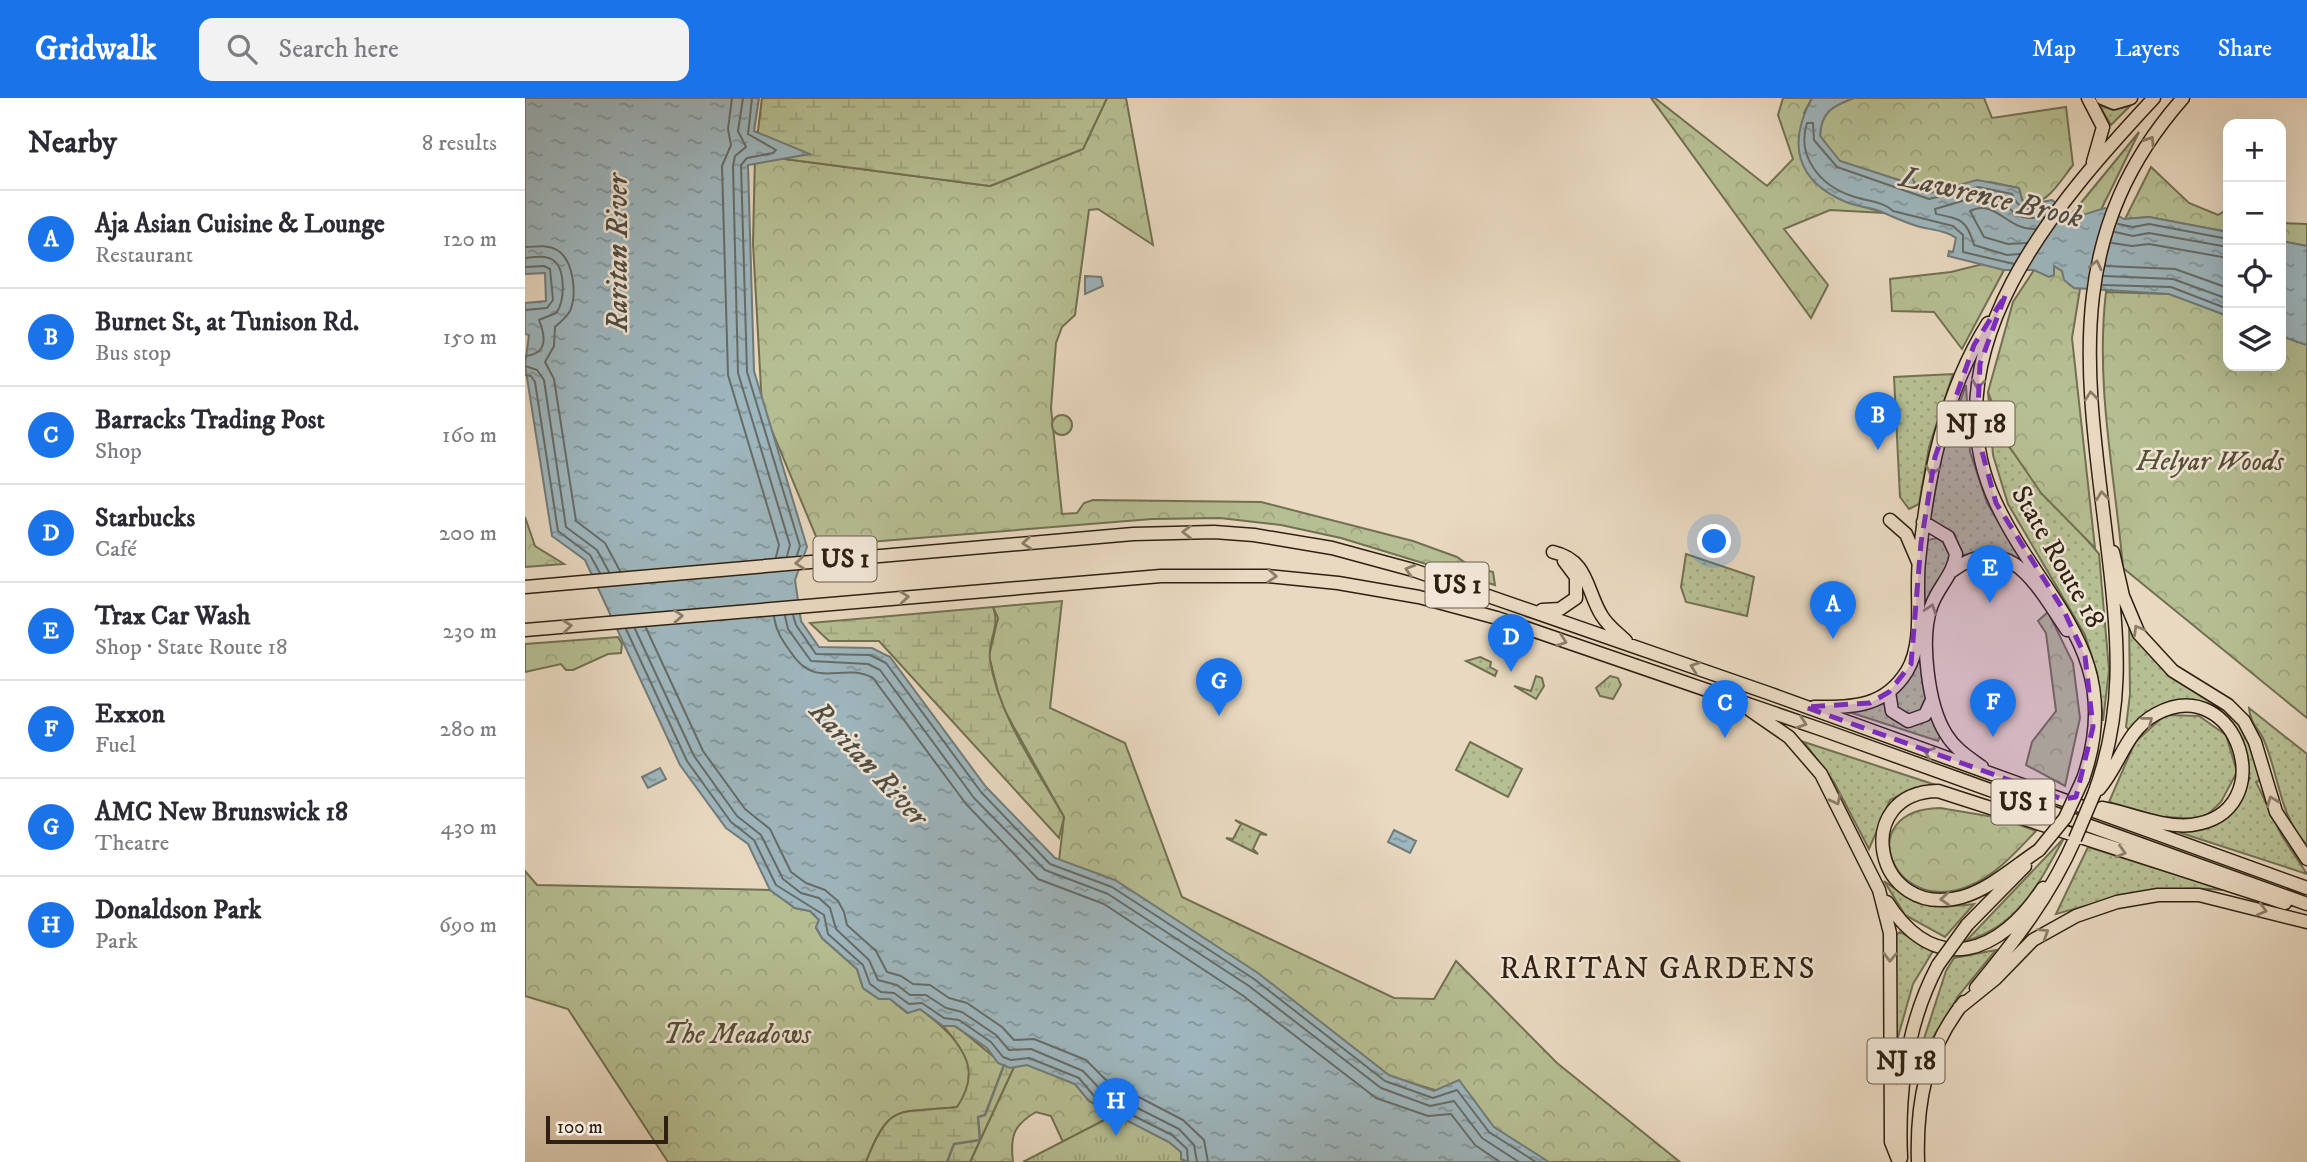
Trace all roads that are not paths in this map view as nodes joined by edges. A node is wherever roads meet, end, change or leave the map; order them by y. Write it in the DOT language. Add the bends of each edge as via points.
graph roads {
  1 [pos="2088,98"];
  2 [pos="2102,98"];
  3 [pos="2131,98"];
  4 [pos="2154,98"];
  5 [pos="2183,98"];
  6 [pos="2089,172"];
  7 [pos="2005,296"];
  8 [pos="1890,520"];
  9 [pos="1923,522"];
  10 [pos="2106,534"];
  11 [pos="1918,564"];
  12 [pos="1951,571"];
  13 [pos="525,587"];
  14 [pos="1527,608"];
  15 [pos="525,630"];
  16 [pos="1632,645"];
  17 [pos="2085,656"];
  18 [pos="1889,692"];
  19 [pos="1932,699"];
  20 [pos="1738,702"];
  21 [pos="1805,707"];
  22 [pos="1993,776"];
  23 [pos="2094,794"];
  24 [pos="2061,799"];
  25 [pos="2075,839"];
  26 [pos="2039,850"];
  27 [pos="2307,859"];
  28 [pos="2307,888"];
  29 [pos="1879,890"];
  30 [pos="2307,906"];
  31 [pos="2307,922"];
  32 [pos="1959,1008"];
  33 [pos="1901,1162"];
  34 [pos="1918,1162"];
  1 -- 6 [label="highway" via="2103,127"];
  2 -- 3 [label="highway" via="2117,103"];
  4 -- 6 [label="highway, State Route 18 / NJ 18"];
  10 -- 5 [label="highway, State Route 18 / NJ 18, one-way" via="2088,333 2098,258 2123,188 2153,136"];
  6 -- 7 [label="highway, State Route 18 / NJ 18" via="2033,247"];
  7 -- 9 [label="highway, one-way" via="1974,345 1955,393 1935,457"];
  7 -- 17 [label="highway, State Route 18 / NJ 18, one-way" via="1978,375 1980,455 1996,503 2064,611"];
  8 -- 11 [label="highway" via="1906,534"];
  9 -- 11 [label="highway"];
  9 -- 12 [label="highway" via="1953,543 1956,558"];
  10 -- 23 [label="highway, State Route 18 / NJ 18" via="2118,680 2111,740"];
  27 -- 10 [label="highway, one-way" via="2276,812 2244,721 2228,705 2173,671 2139,634 2126,606"];
  11 -- 18 [label="highway" via="1915,653"];
  12 -- 17 [label="highway" via="1985,556 2015,564 2036,585"];
  19 -- 12 [label="highway, one-way" via="1927,625 1933,601"];
  14 -- 13 [label="highway, US 1, one-way" via="1391,564 1293,540 1213,532 1095,537"];
  14 -- 16 [label="highway, US 1"];
  14 -- 16 [label="highway" via="1560,609 1576,598 1576,577 1553,552 1564,554 1587,578 1602,616"];
  15 -- 20 [label="highway, US 1, one-way" via="1105,579 1268,576 1419,597 1497,618"];
  21 -- 16 [label="highway, US 1, one-way"];
  17 -- 26 [label="highway, State Route 18 / NJ 18, bridge" via="2094,716 2091,750 2065,818"];
  18 -- 19 [label="highway" via="1892,712 1908,721 1922,718"];
  18 -- 21 [label="highway" via="1860,706"];
  19 -- 22 [label="highway" via="1950,741"];
  20 -- 29 [label="highway, one-way" via="1781,731 1814,764"];
  20 -- 30 [label="highway, US 1, one-way"];
  22 -- 21 [label="highway, US 1, one-way"];
  22 -- 24 [label="highway, US 1"];
  23 -- 24 [label="highway, one-way" via="2110,776 2131,737 2148,719 2165,710 2191,707 2212,713 2229,728 2240,747 2243,772 2234,797 2221,812 2200,823 2172,824"];
  23 -- 25 [label="highway, State Route 18 / NJ 18, bridge"];
  24 -- 28 [label="highway, US 1"];
  25 -- 29 [label="highway" via="2022,916 1984,945 1952,948 1922,939 1900,921"];
  25 -- 32 [label="highway, State Route 18 / NJ 18" via="2034,916"];
  26 -- 30 [label="highway, one-way" via="1986,887 1943,900 1915,895 1898,883 1881,847 1886,823 1896,807 1916,795 1938,791 2102,846"];
  26 -- 33 [label="highway, State Route 18 / NJ 18, bridge" via="1967,925 1938,965 1916,1017 1906,1059"];
  29 -- 33 [label="highway, one-way" via="1890,927 1892,1142"];
  32 -- 31 [label="highway, one-way" via="2033,940 2076,916 2117,902 2199,895"];
  32 -- 34 [label="highway, State Route 18 / NJ 18" via="1937,1044 1923,1084"];
}
